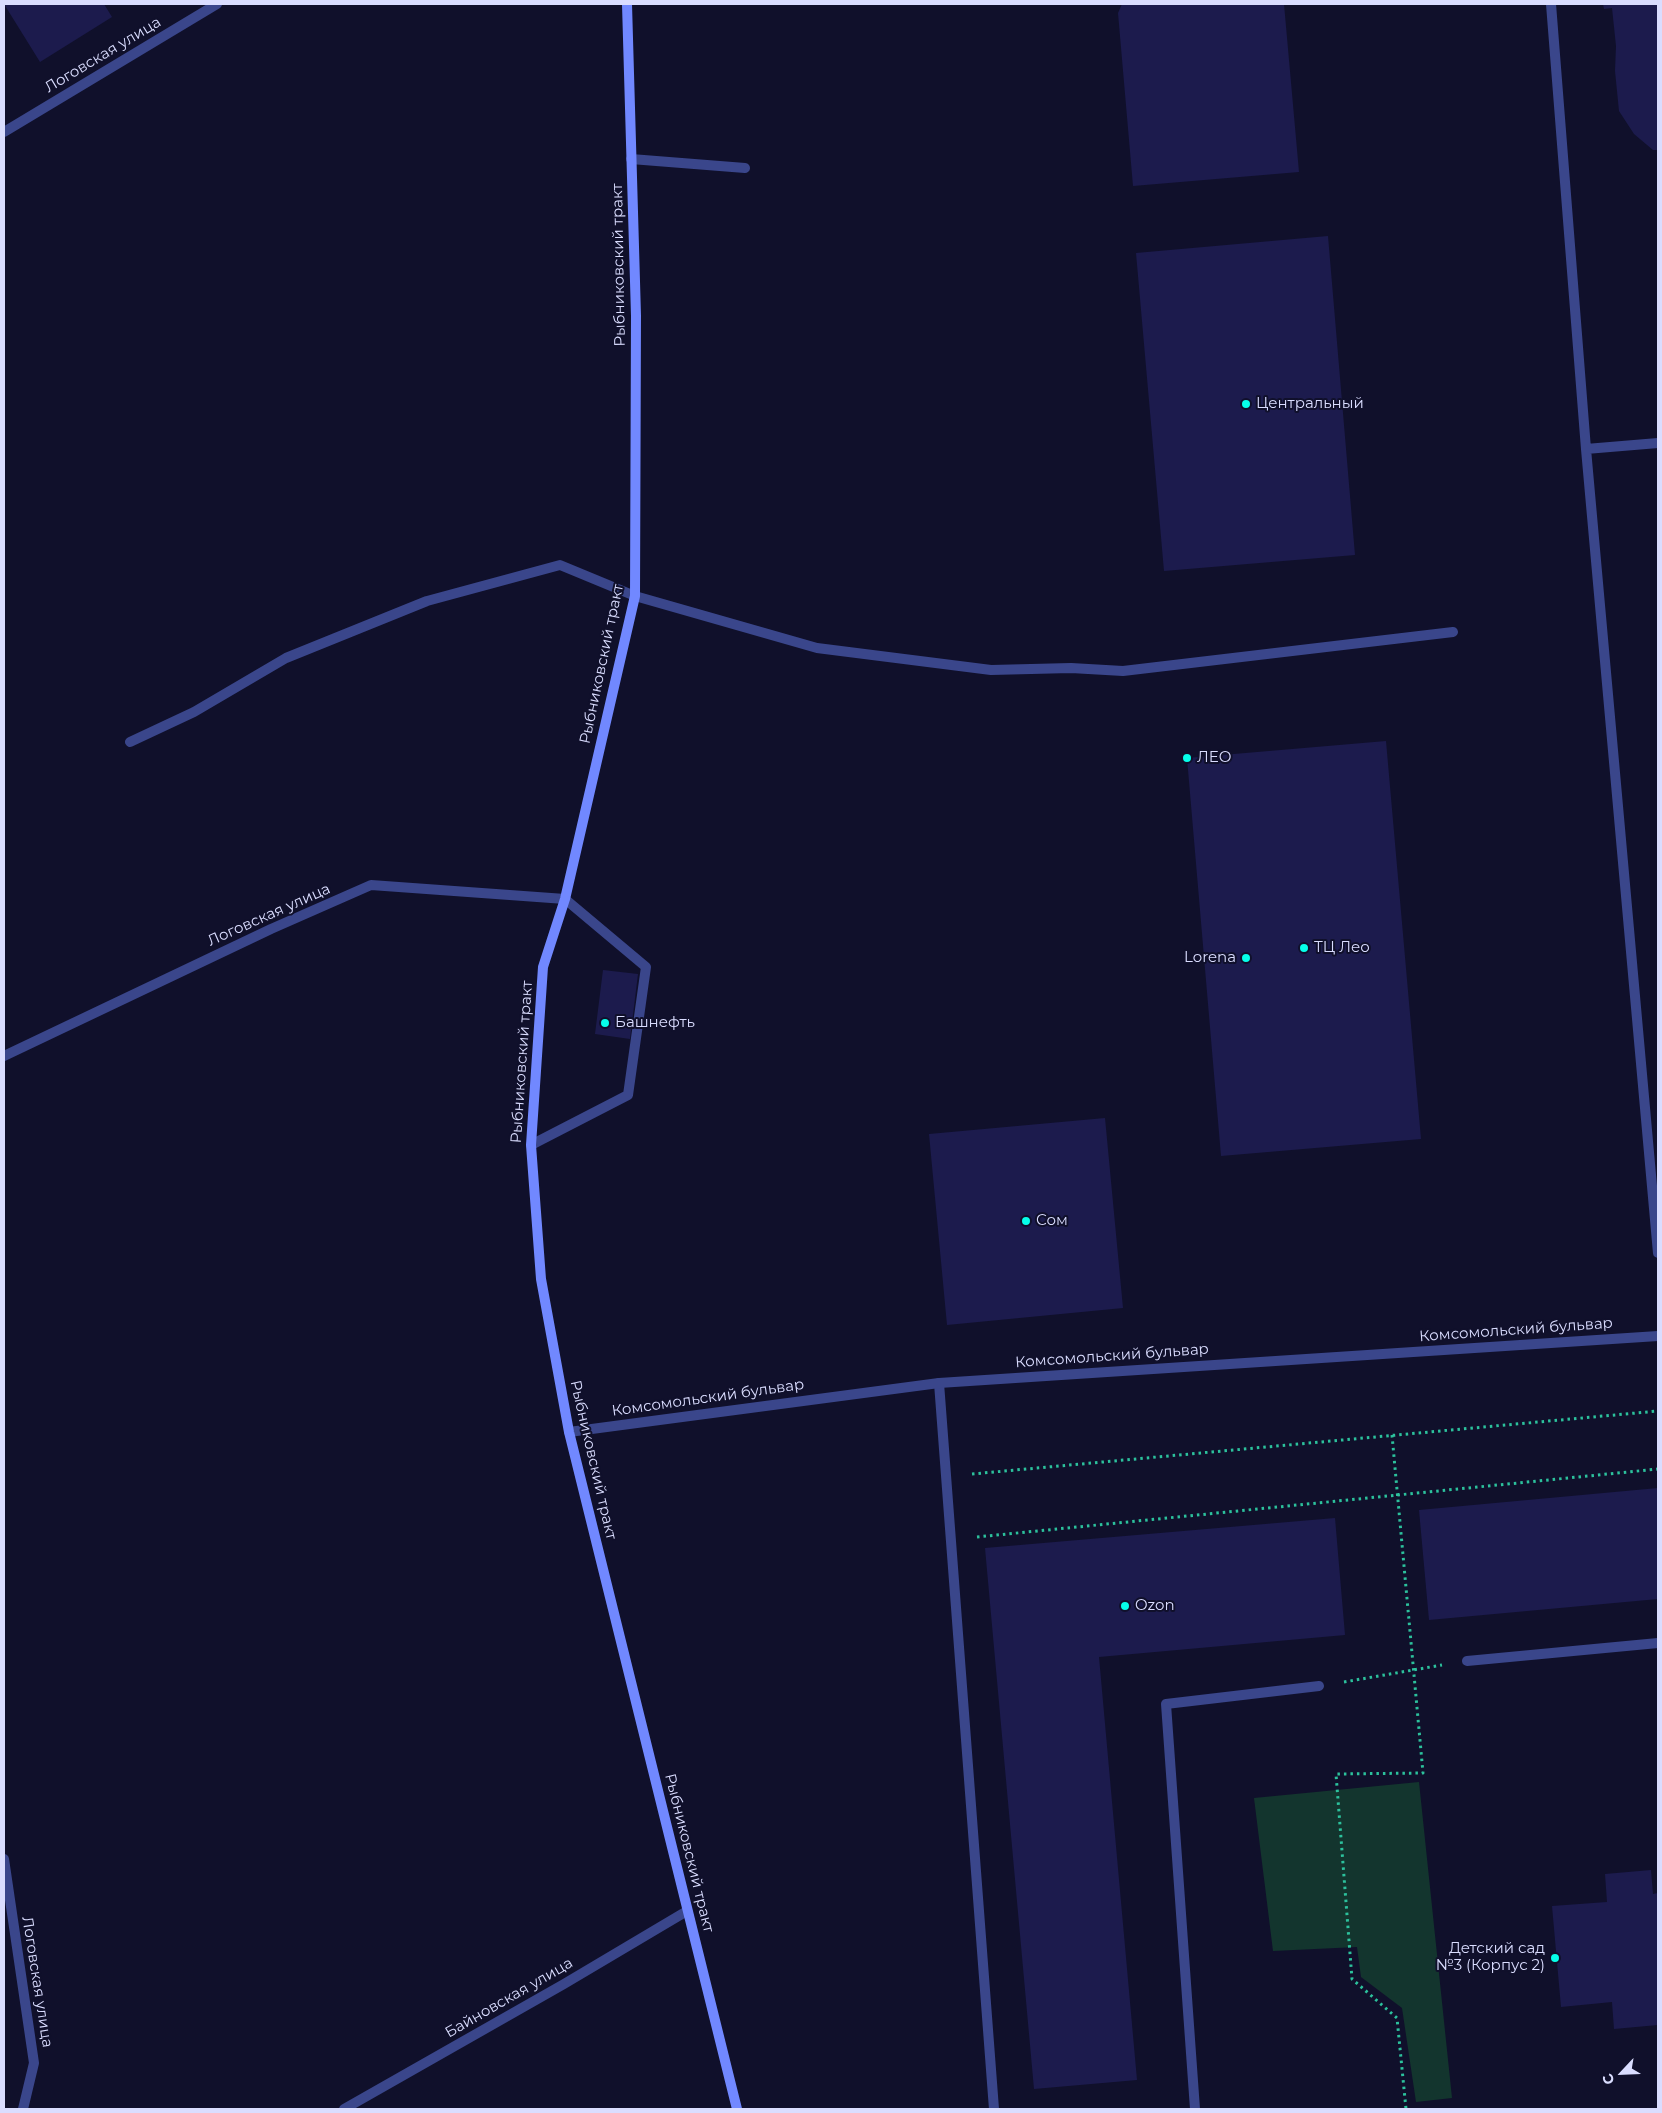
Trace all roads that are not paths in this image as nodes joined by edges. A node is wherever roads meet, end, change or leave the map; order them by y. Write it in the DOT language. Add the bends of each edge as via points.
graph roads {
  1 [pos="217,4"];
  2 [pos="628,4"];
  3 [pos="1550,4"];
  4 [pos="4,132"];
  5 [pos="631,159"];
  6 [pos="745,168"];
  7 [pos="1658,443"];
  8 [pos="1586,449"];
  9 [pos="635,596"];
  10 [pos="1453,632"];
  11 [pos="130,742"];
  12 [pos="565,899"];
  13 [pos="4,1056"];
  14 [pos="530,1145"];
  15 [pos="1658,1253"];
  16 [pos="1658,1336"];
  17 [pos="939,1383"];
  18 [pos="569,1432"];
  19 [pos="1658,1643"];
  20 [pos="1467,1661"];
  21 [pos="1319,1686"];
  22 [pos="4,1859"];
  23 [pos="687,1911"];
  24 [pos="23,2109"];
  25 [pos="344,2109"];
  26 [pos="738,2109"];
  27 [pos="994,2109"];
  28 [pos="1195,2109"];
  1 -- 4 [label="street, Логовская улица"];
  2 -- 5 [label="main road, Рыбниковский тракт"];
  3 -- 8 [label="street"];
  5 -- 6 [label="street"];
  5 -- 9 [label="main road, Рыбниковский тракт" via="636,316"];
  7 -- 8 [label="street"];
  8 -- 15 [label="street"];
  9 -- 10 [label="street" via="817,648 991,670 1123,670"];
  9 -- 11 [label="street" via="560,565 427,601 286,658 194,712"];
  9 -- 12 [label="main road, Рыбниковский тракт"];
  12 -- 13 [label="street, Логовская улица" via="371,886 272,929"];
  12 -- 14 [label="main road, Рыбниковский тракт" via="543,967"];
  12 -- 14 [label="street" via="646,967 628,1095"];
  14 -- 18 [label="main road, Рыбниковский тракт" via="540,1279"];
  16 -- 17 [label="street, Комсомольский бульвар"];
  17 -- 18 [label="street, Комсомольский бульвар"];
  17 -- 27 [label="street"];
  18 -- 23 [label="main road, Рыбниковский тракт"];
  19 -- 20 [label="street"];
  21 -- 28 [label="street" via="1166,1704"];
  22 -- 24 [label="street, Логовская улица" via="34,2062"];
  23 -- 25 [label="street, Байновская улица"];
  23 -- 26 [label="main road, Рыбниковский тракт"];
}
